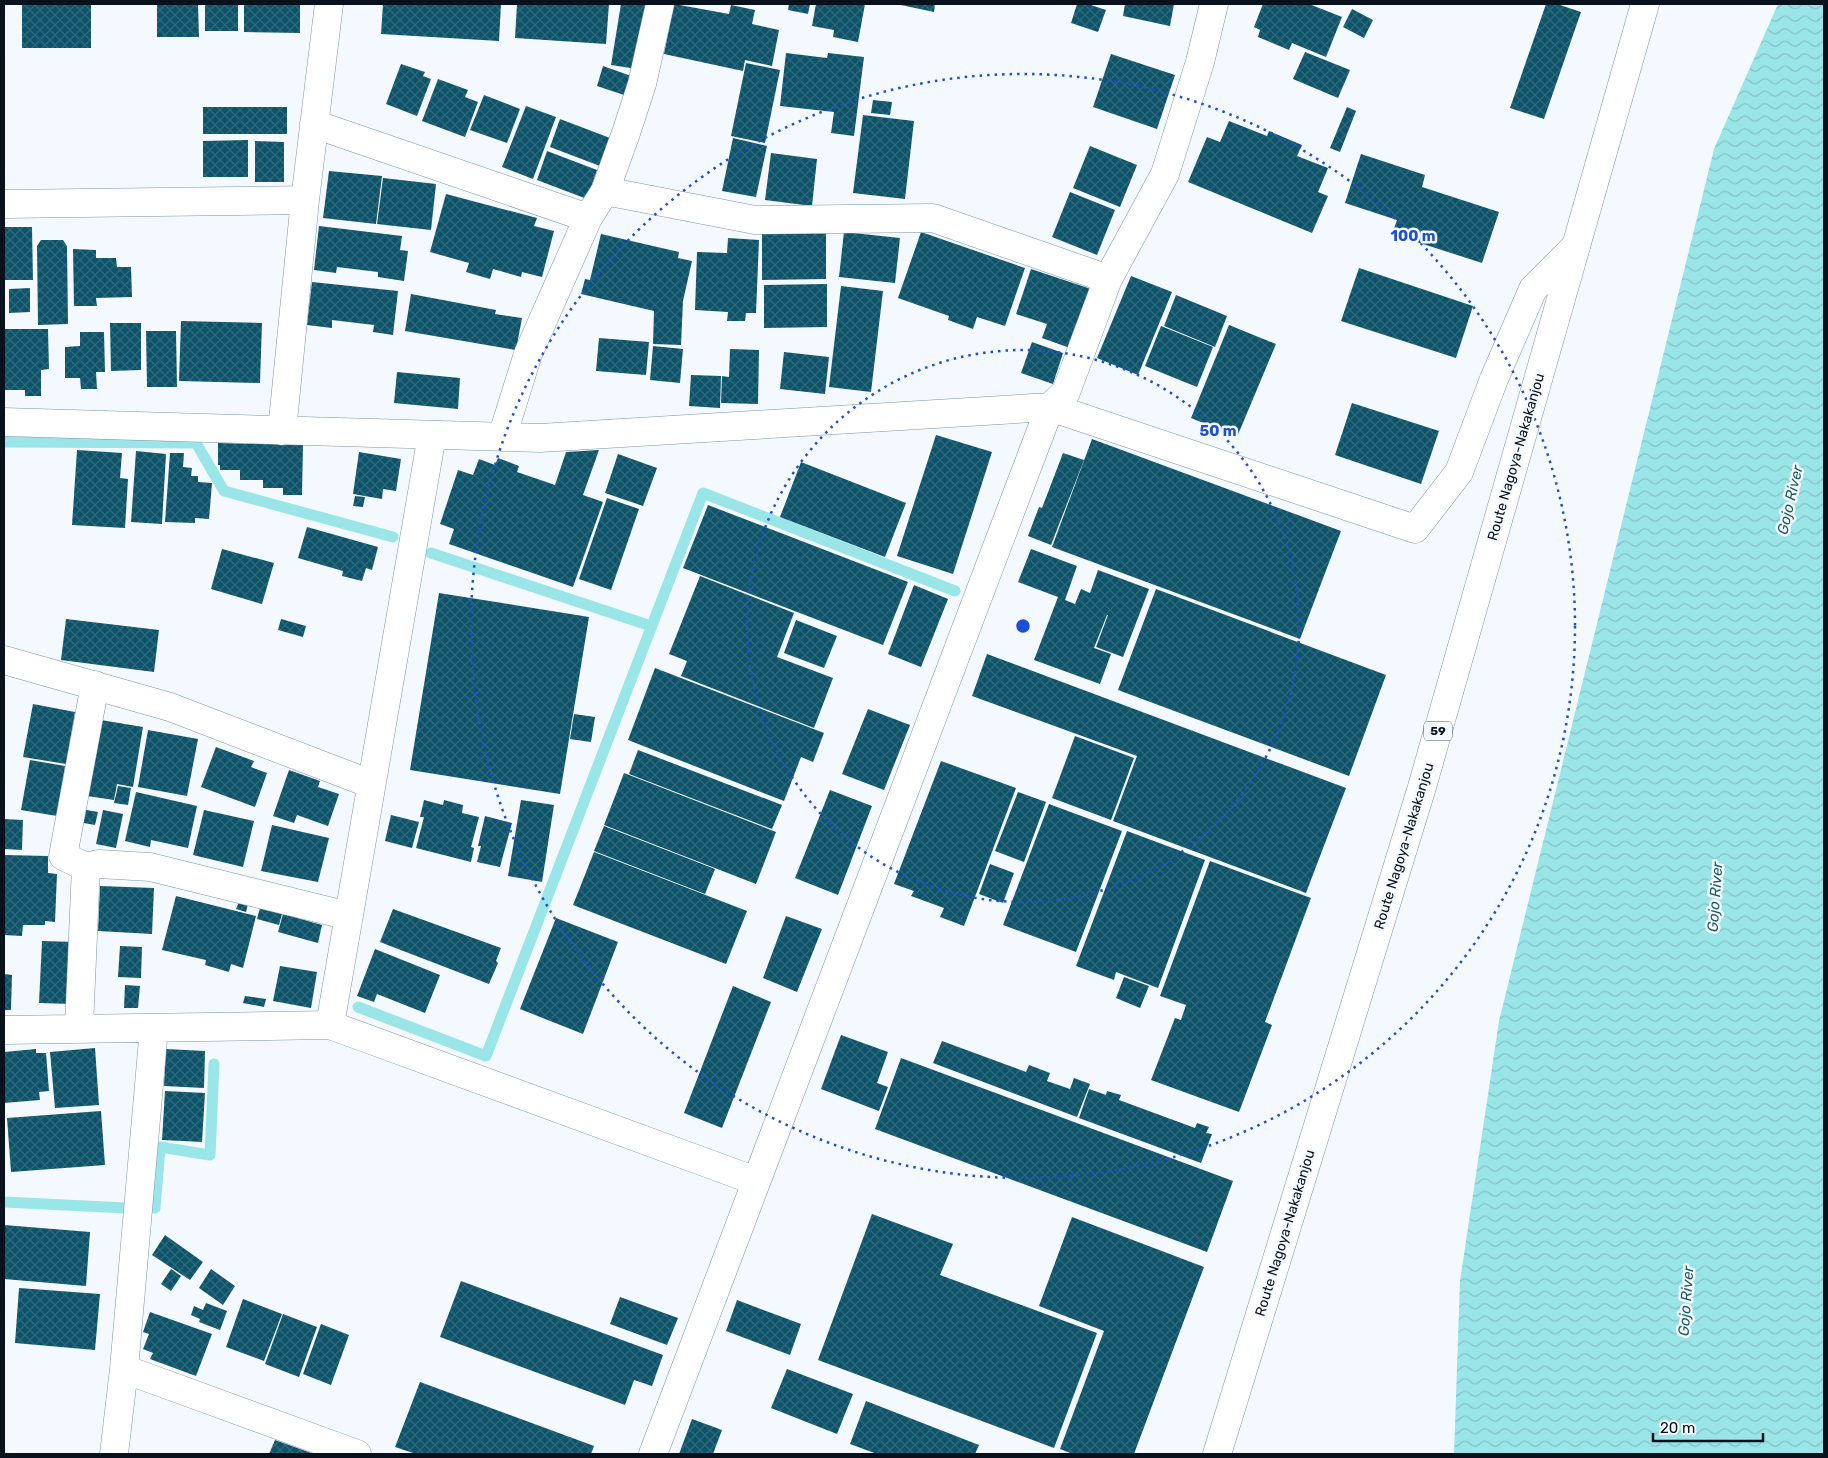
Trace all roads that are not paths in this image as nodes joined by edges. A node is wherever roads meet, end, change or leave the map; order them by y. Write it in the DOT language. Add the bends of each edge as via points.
graph roads {
  1 [pos="329,4"];
  2 [pos="660,4"];
  3 [pos="1214,4"];
  4 [pos="1645,4"];
  5 [pos="314,124"];
  6 [pos="604,191"];
  7 [pos="305,200"];
  8 [pos="4,204"];
  9 [pos="588,218"];
  10 [pos="1576,246"];
  11 [pos="1108,279"];
  12 [pos="1050,407"];
  13 [pos="4,422"];
  14 [pos="282,431"];
  15 [pos="432,435"];
  16 [pos="502,437"];
  17 [pos="4,660"];
  18 [pos="95,685"];
  19 [pos="371,784"];
  20 [pos="86,867"];
  21 [pos="349,916"];
  22 [pos="330,1026"];
  23 [pos="79,1027"];
  24 [pos="154,1028"];
  25 [pos="4,1030"];
  26 [pos="756,1181"];
  27 [pos="124,1369"];
  28 [pos="114,1454"];
  29 [pos="357,1454"];
  30 [pos="653,1454"];
  31 [pos="1217,1454"];
  1 -- 5 [label="street"];
  2 -- 6 [label="street" via="642,84"];
  3 -- 11 [label="street" via="1200,62 1165,174"];
  4 -- 10 [label="street, Route Nagoya-Nakakanjou / 59"];
  5 -- 7 [label="street"];
  5 -- 9 [label="street"];
  6 -- 9 [label="street"];
  6 -- 11 [label="street" via="756,220 933,218"];
  7 -- 8 [label="street"];
  7 -- 14 [label="street"];
  9 -- 16 [label="street" via="528,354"];
  10 -- 12 [label="street" via="1533,289 1459,472 1415,528"];
  10 -- 31 [label="street, Route Nagoya-Nakakanjou / 59" via="1422,787"];
  11 -- 12 [label="street" via="1066,392"];
  12 -- 16 [label="street" via="540,438"];
  12 -- 26 [label="street"];
  13 -- 14 [label="street"];
  14 -- 15 [label="street"];
  15 -- 16 [label="street"];
  15 -- 19 [label="street"];
  17 -- 18 [label="street"];
  18 -- 19 [label="street" via="170,707"];
  18 -- 20 [label="street" via="63,856"];
  19 -- 21 [label="street"];
  20 -- 21 [label="street" via="99,864 150,867"];
  20 -- 23 [label="street"];
  21 -- 22 [label="street"];
  22 -- 24 [label="street"];
  22 -- 26 [label="street"];
  23 -- 24 [label="street"];
  23 -- 25 [label="street"];
  24 -- 27 [label="street"];
  26 -- 30 [label="street"];
  27 -- 28 [label="street"];
  27 -- 29 [label="street"];
}
